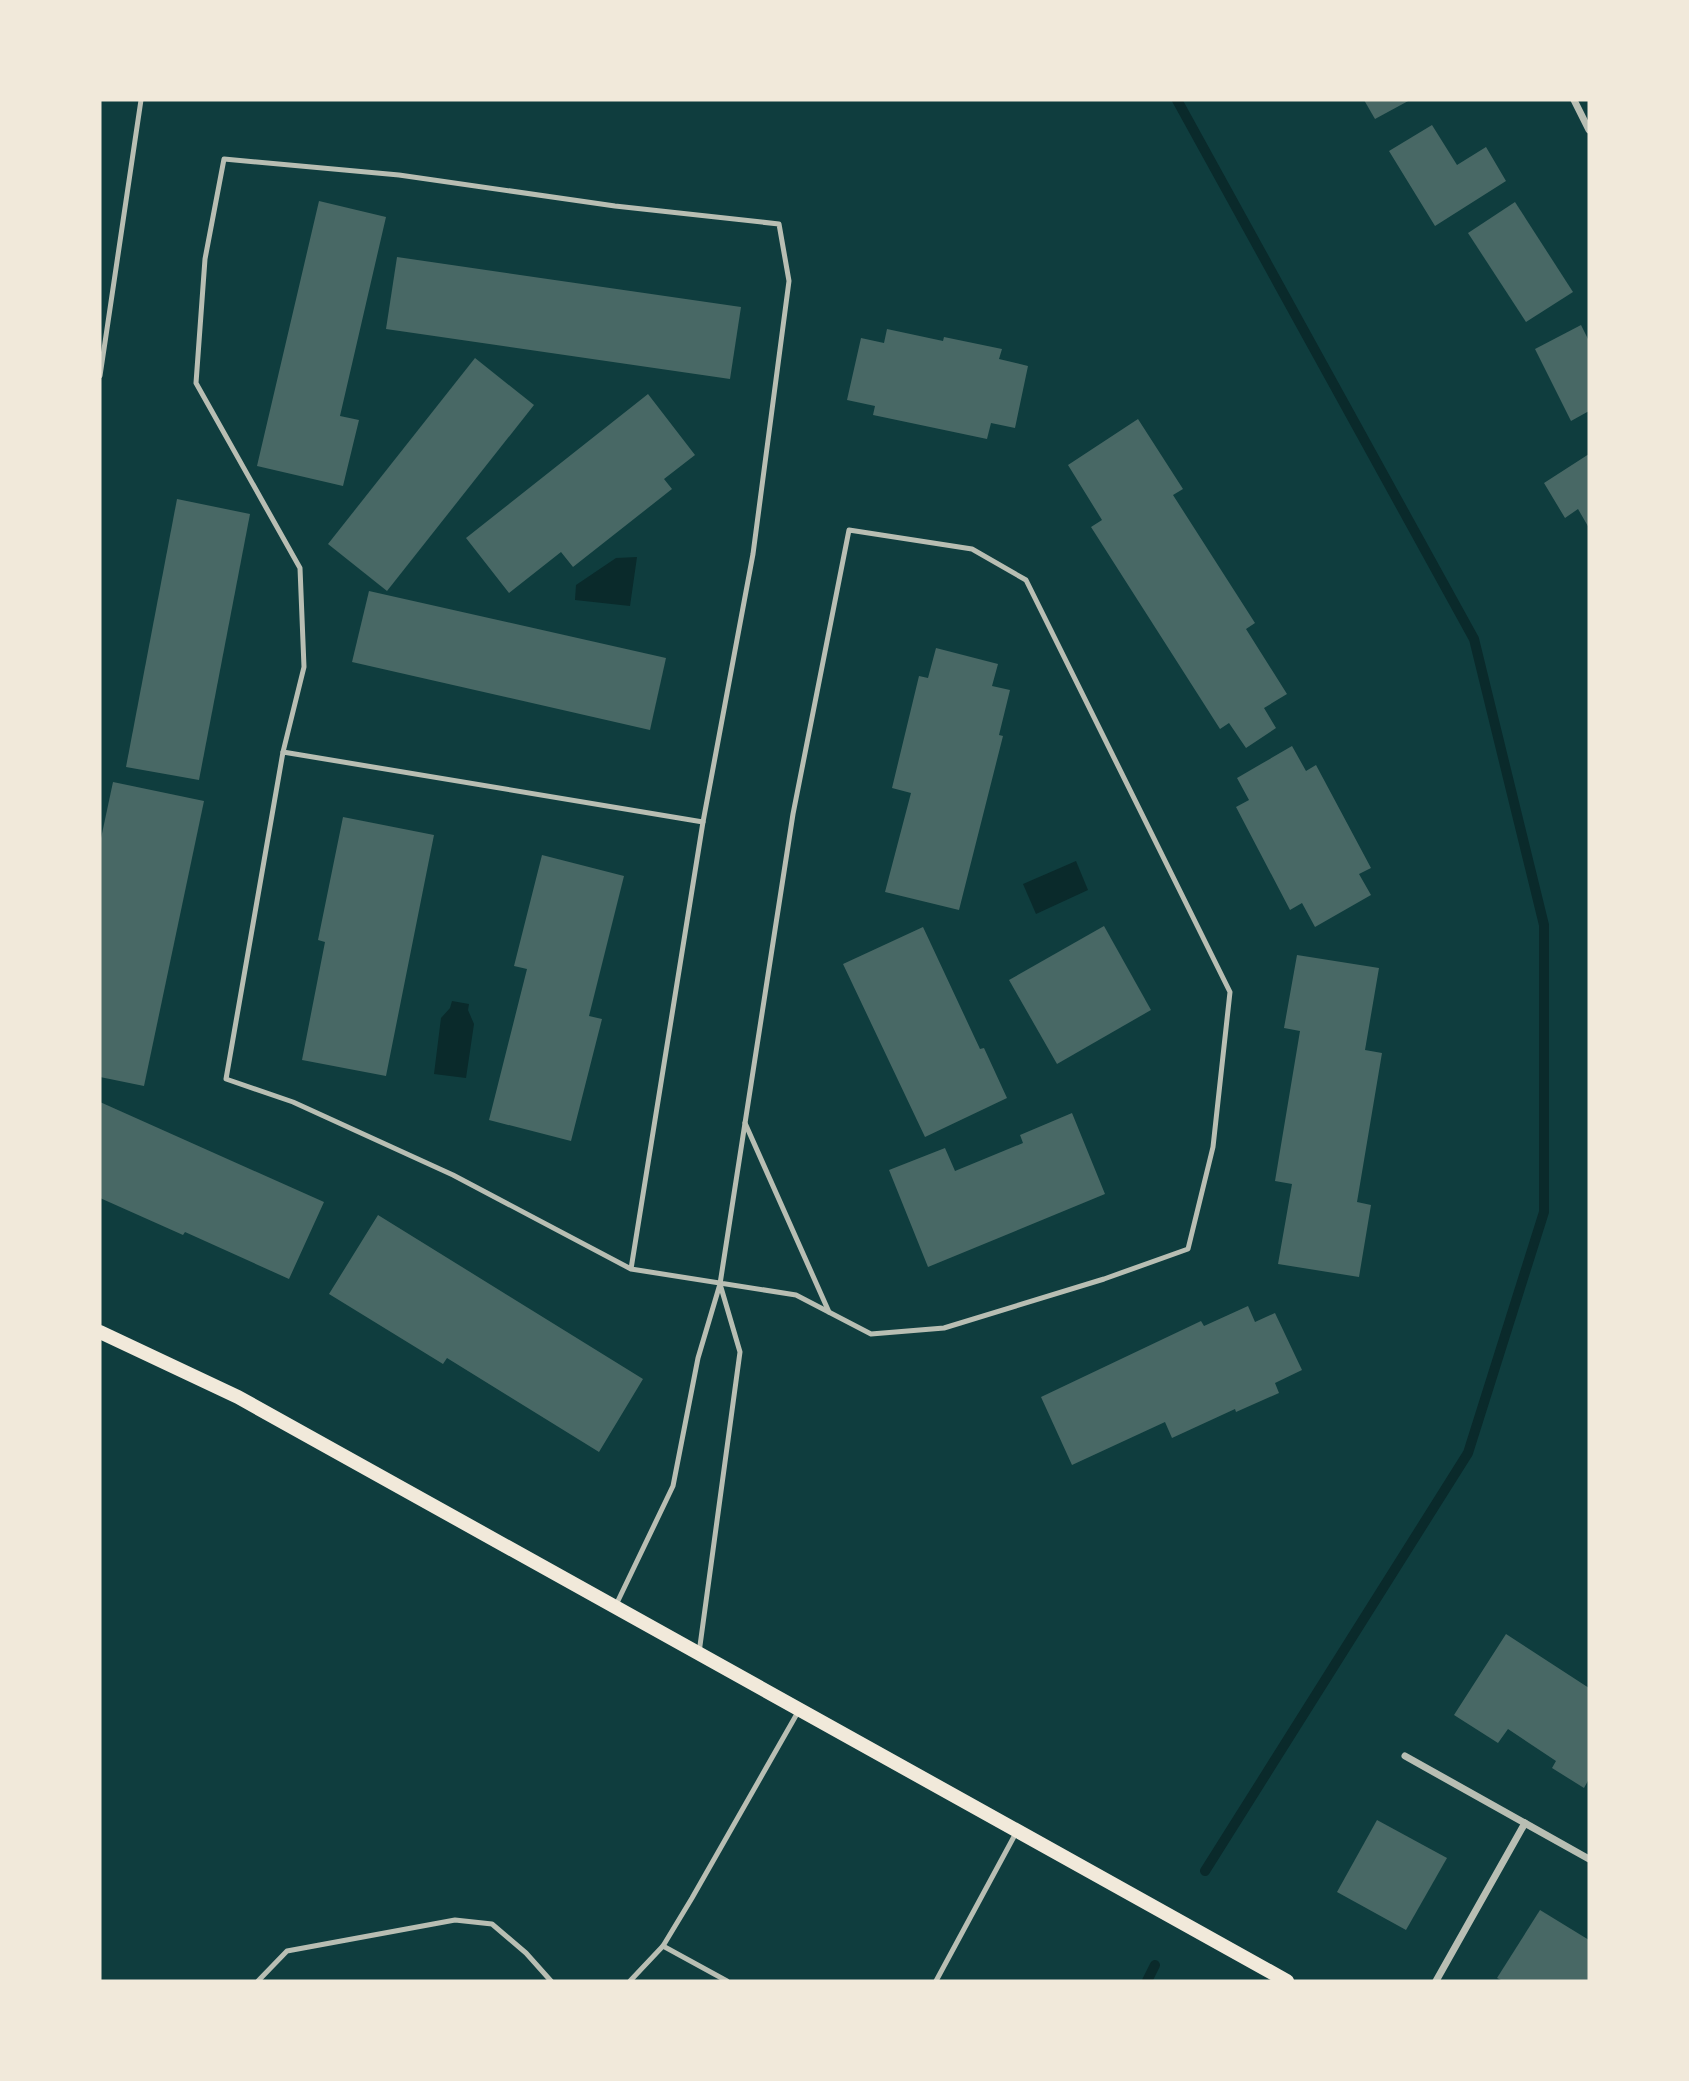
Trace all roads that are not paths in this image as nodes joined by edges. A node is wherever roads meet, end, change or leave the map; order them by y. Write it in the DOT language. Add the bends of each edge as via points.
graph roads {
  1 [pos="141,100"];
  2 [pos="1574,100"];
  3 [pos="1589,130"];
  4 [pos="100,376"];
  5 [pos="283,752"];
  6 [pos="704,822"];
  7 [pos="745,1123"];
  8 [pos="631,1269"];
  9 [pos="720,1284"];
  10 [pos="830,1313"];
  11 [pos="100,1332"];
  12 [pos="615,1608"];
  13 [pos="699,1654"];
  14 [pos="799,1709"];
  15 [pos="1405,1756"];
  16 [pos="1525,1823"];
  17 [pos="1017,1830"];
  18 [pos="1589,1859"];
  19 [pos="663,1946"];
  20 [pos="258,1981"];
  21 [pos="551,1981"];
  22 [pos="629,1981"];
  23 [pos="727,1981"];
  24 [pos="936,1981"];
  25 [pos="1287,1981"];
  26 [pos="1437,1981"];
  1 -- 4 [label="lane"];
  2 -- 3 [label="street"];
  5 -- 6 [label="lane"];
  5 -- 6 [label="lane" via="304,667 300,568 196,383 205,259 224,159 399,175 779,224 789,281 753,554"];
  5 -- 8 [label="lane" via="226,1079 293,1102 453,1175"];
  6 -- 8 [label="lane"];
  7 -- 9 [label="lane"];
  7 -- 10 [label="lane"];
  7 -- 10 [label="lane" via="793,814 849,530 972,549 1026,580 1230,992 1213,1147 1188,1250 944,1328 871,1334"];
  8 -- 9 [label="lane"];
  9 -- 10 [label="lane" via="796,1295"];
  9 -- 12 [label="lane" via="698,1358 673,1486"];
  9 -- 13 [label="lane" via="740,1352"];
  11 -- 12 [label="main road" via="238,1397"];
  12 -- 13 [label="main road"];
  13 -- 14 [label="main road"];
  14 -- 17 [label="main road"];
  14 -- 19 [label="lane"];
  15 -- 16 [label="street"];
  16 -- 18 [label="street"];
  16 -- 26 [label="street"];
  17 -- 24 [label="lane"];
  17 -- 25 [label="main road"];
  19 -- 22 [label="lane"];
  19 -- 23 [label="lane"];
  20 -- 21 [label="lane" via="287,1951 455,1920 492,1924"];
}
